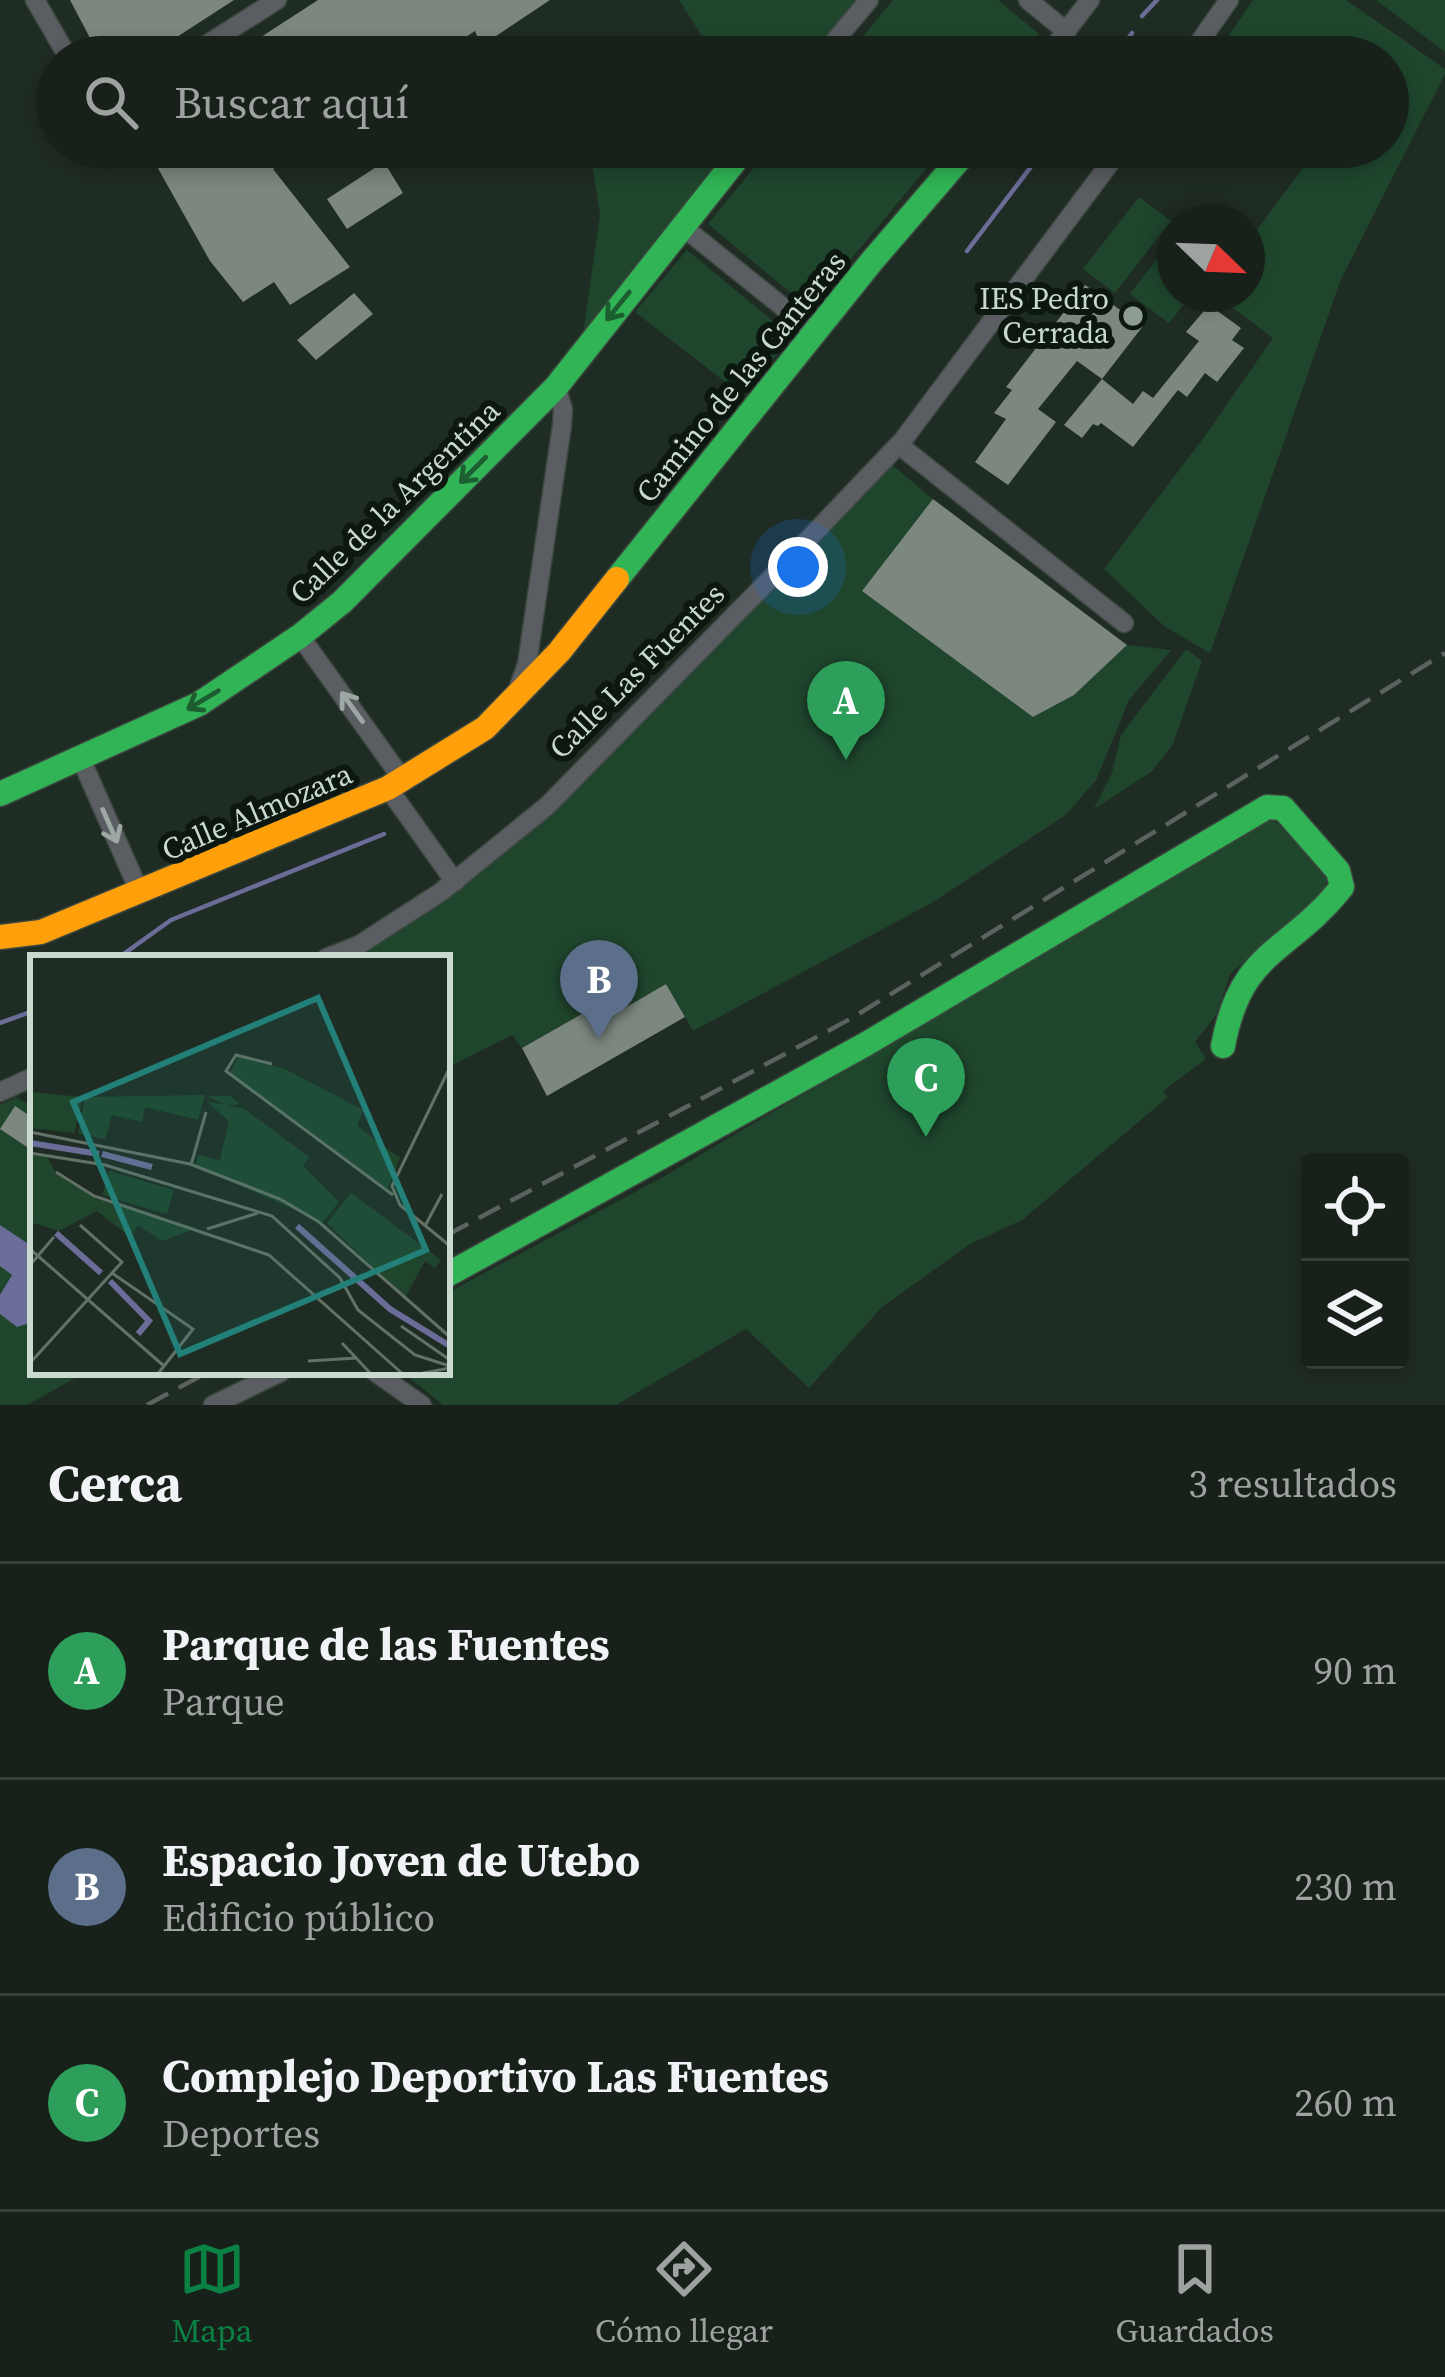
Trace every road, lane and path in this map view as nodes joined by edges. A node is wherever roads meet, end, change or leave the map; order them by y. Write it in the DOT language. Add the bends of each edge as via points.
graph roads {
  1 [pos="35,0"];
  2 [pos="277,0"];
  3 [pos="869,0"];
  4 [pos="1028,0"];
  5 [pos="1090,0"];
  6 [pos="1229,0"];
  7 [pos="1066,32"];
  8 [pos="56,36"];
  9 [pos="221,36"];
  10 [pos="839,36"];
  11 [pos="1063,36"];
  12 [pos="1204,36"];
  13 [pos="729,168"];
  14 [pos="952,168"];
  15 [pos="1106,168"];
  16 [pos="682,226"];
  17 [pos="814,332"];
  18 [pos="556,387"];
  19 [pos="898,445"];
  20 [pos="1124,622"];
  21 [pos="300,635"];
  22 [pos="543,647"];
  23 [pos="515,697"];
  24 [pos="81,759"];
  25 [pos="396,784"];
  26 [pos="0,794"];
  27 [pos="454,882"];
  28 [pos="140,893"];
  29 [pos="0,937"];
  30 [pos="334,954"];
  31 [pos="1223,1046"];
  32 [pos="30,1078"];
  33 [pos="0,1092"];
  34 [pos="450,1273"];
  35 [pos="274,1375"];
  36 [pos="379,1375"];
  37 [pos="213,1405"];
  38 [pos="422,1405"];
  1 -- 8 [label="street"];
  2 -- 9 [label="street"];
  3 -- 10 [label="street"];
  4 -- 7 [label="street"];
  5 -- 7 [label="street"];
  6 -- 12 [label="street"];
  7 -- 11 [label="street"];
  13 -- 16 [label="street, Calle de la Argentina"];
  14 -- 17 [label="street, Camino de las Canteras"];
  15 -- 19 [label="street, Calle Las Fuentes"];
  16 -- 17 [label="street"];
  16 -- 18 [label="street, Calle de la Argentina, one-way"];
  17 -- 22 [label="street, Camino de las Canteras"];
  18 -- 21 [label="street, Calle de la Argentina, one-way"];
  18 -- 22 [label="street" via="562,424"];
  19 -- 20 [label="street"];
  19 -- 27 [label="street, Calle Las Fuentes" via="547,806"];
  21 -- 24 [label="street, Calle de la Argentina, one-way" via="199,704"];
  25 -- 21 [label="street, one-way"];
  22 -- 23 [label="street, Camino de las Canteras"];
  23 -- 25 [label="street, Calle Almozara" via="466,743"];
  24 -- 26 [label="street, Calle de la Argentina"];
  24 -- 28 [label="street, one-way"];
  25 -- 27 [label="street"];
  25 -- 28 [label="street, Calle Almozara"];
  27 -- 30 [label="street, Calle Las Fuentes"];
  28 -- 29 [label="street, Calle Almozara" via="41,932"];
  31 -- 34 [label="street" via="1245,978 1342,887 1338,871 1283,808 1267,807 866,1044"];
  32 -- 33 [label="street"];
  35 -- 37 [label="street"];
  36 -- 38 [label="street"];
}
